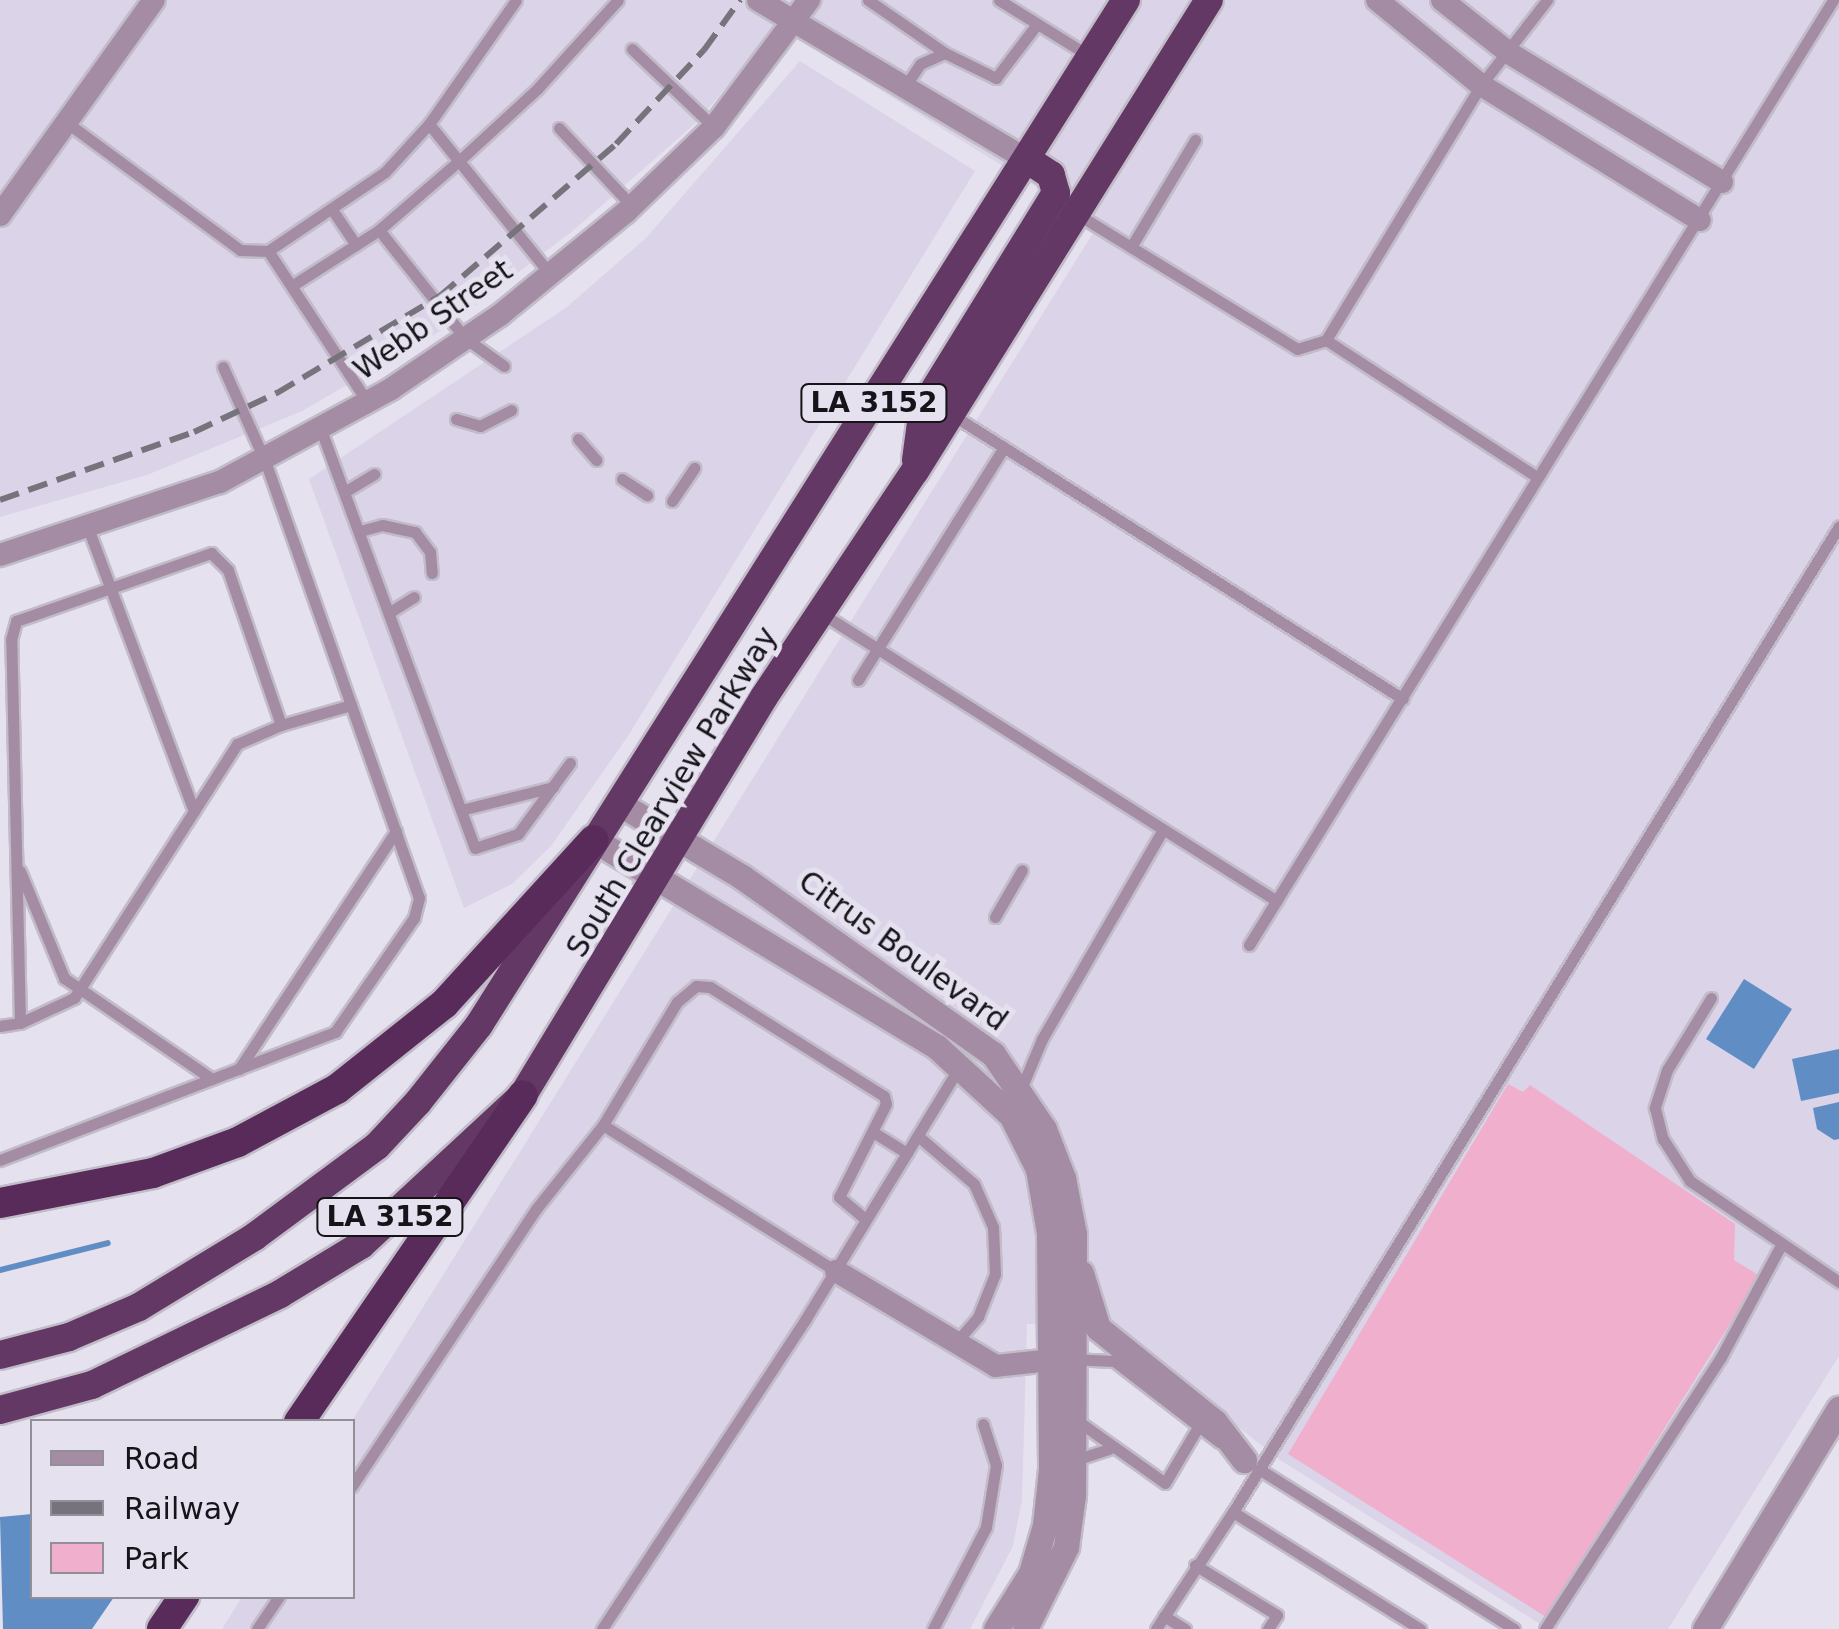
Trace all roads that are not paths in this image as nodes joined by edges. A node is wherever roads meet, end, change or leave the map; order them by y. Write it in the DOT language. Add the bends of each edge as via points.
graph roads {
  1 [pos="154,0"];
  2 [pos="516,0"];
  3 [pos="618,0"];
  4 [pos="758,0"];
  5 [pos="868,0"];
  6 [pos="999,0"];
  7 [pos="1126,0"];
  8 [pos="1209,0"];
  9 [pos="1377,0"];
  10 [pos="1442,0"];
  11 [pos="1546,0"];
  12 [pos="1833,0"];
  13 [pos="803,9"];
  14 [pos="1036,24"];
  15 [pos="918,36"];
  16 [pos="632,49"];
  17 [pos="944,53"];
  18 [pos="1509,53"];
  19 [pos="1091,56"];
  20 [pos="920,64"];
  21 [pos="1481,84"];
  22 [pos="906,85"];
  23 [pos="66,122"];
  24 [pos="429,124"];
  25 [pos="714,126"];
  26 [pos="559,128"];
  27 [pos="1195,140"];
  28 [pos="461,159"];
  29 [pos="1028,160"];
  30 [pos="1722,182"];
  31 [pos="632,206"];
  32 [pos="333,211"];
  33 [pos="1076,214"];
  34 [pos="0,215"];
  35 [pos="1700,220"];
  36 [pos="379,230"];
  37 [pos="356,245"];
  38 [pos="1131,247"];
  39 [pos="268,251"];
  40 [pos="550,274"];
  41 [pos="293,285"];
  42 [pos="466,338"];
  43 [pos="1326,340"];
  44 [pos="504,366"];
  45 [pos="222,367"];
  46 [pos="368,403"];
  47 [pos="511,410"];
  48 [pos="951,414"];
  49 [pos="456,419"];
  50 [pos="321,430"];
  51 [pos="578,440"];
  52 [pos="1004,448"];
  53 [pos="265,460"];
  54 [pos="596,460"];
  55 [pos="694,468"];
  56 [pos="915,471"];
  57 [pos="374,474"];
  58 [pos="1537,477"];
  59 [pos="622,479"];
  60 [pos="346,491"];
  61 [pos="647,495"];
  62 [pos="672,501"];
  63 [pos="1839,526"];
  64 [pos="88,528"];
  65 [pos="360,531"];
  66 [pos="0,555"];
  67 [pos="432,573"];
  68 [pos="111,588"];
  69 [pos="414,597"];
  70 [pos="390,612"];
  71 [pos="820,613"];
  72 [pos="877,649"];
  73 [pos="858,680"];
  74 [pos="1404,699"];
  75 [pos="352,705"];
  76 [pos="281,725"];
  77 [pos="570,763"];
  78 [pos="553,787"];
  79 [pos="618,803"];
  80 [pos="461,810"];
  81 [pos="194,811"];
  82 [pos="1164,830"];
  83 [pos="396,832"];
  84 [pos="678,839"];
  85 [pos="594,840"];
  86 [pos="16,862"];
  87 [pos="1022,870"];
  88 [pos="656,874"];
  89 [pos="1276,900"];
  90 [pos="994,917"];
  91 [pos="1249,945"];
  92 [pos="80,989"];
  93 [pos="1711,998"];
  94 [pos="20,1022"];
  95 [pos="0,1026"];
  96 [pos="961,1065"];
  97 [pos="239,1068"];
  98 [pos="212,1079"];
  99 [pos="1020,1089"];
  100 [pos="523,1095"];
  101 [pos="603,1125"];
  102 [pos="873,1132"];
  103 [pos="918,1136"];
  104 [pos="908,1153"];
  105 [pos="0,1160"];
  106 [pos="0,1203"];
  107 [pos="866,1220"];
  108 [pos="1780,1248"];
  109 [pos="1074,1250"];
  110 [pos="836,1271"];
  111 [pos="1839,1282"];
  112 [pos="954,1345"];
  113 [pos="0,1355"];
  114 [pos="1062,1360"];
  115 [pos="1839,1409"];
  116 [pos="0,1410"];
  117 [pos="302,1419"];
  118 [pos="1063,1419"];
  119 [pos="983,1424"];
  120 [pos="1198,1427"];
  121 [pos="1109,1449"];
  122 [pos="1062,1460"];
  123 [pos="1253,1465"];
  124 [pos="355,1481"];
  125 [pos="1233,1512"];
  126 [pos="1195,1565"];
  127 [pos="182,1599"];
  128 [pos="277,1599"];
  129 [pos="1164,1616"];
  130 [pos="162,1629"];
  131 [pos="257,1629"];
  132 [pos="602,1629"];
  133 [pos="933,1629"];
  134 [pos="996,1629"];
  135 [pos="1026,1629"];
  136 [pos="1156,1629"];
  137 [pos="1185,1629"];
  138 [pos="1268,1629"];
  139 [pos="1420,1629"];
  140 [pos="1514,1629"];
  141 [pos="1546,1629"];
  142 [pos="1705,1629"];
  1 -- 23 [label="street"];
  2 -- 24 [label="lane"];
  3 -- 28 [label="lane"];
  4 -- 13 [label="street"];
  5 -- 15 [label="lane"];
  6 -- 14 [label="lane"];
  7 -- 19 [label="highway, South Clearview Parkway / LA 3152"];
  8 -- 33 [label="highway, South Clearview Parkway / LA 3152"];
  9 -- 21 [label="street"];
  10 -- 18 [label="street"];
  11 -- 18 [label="lane"];
  12 -- 30 [label="lane"];
  13 -- 22 [label="street"];
  13 -- 25 [label="street, Webb Street"];
  14 -- 17 [label="lane" via="996,78"];
  14 -- 19 [label="lane"];
  15 -- 17 [label="lane"];
  15 -- 20 [label="lane"];
  16 -- 25 [label="lane"];
  17 -- 20 [label="lane"];
  18 -- 21 [label="lane"];
  18 -- 30 [label="street"];
  19 -- 29 [label="highway, South Clearview Parkway / LA 3152"];
  20 -- 22 [label="lane"];
  21 -- 35 [label="street"];
  21 -- 43 [label="lane"];
  22 -- 29 [label="street"];
  23 -- 34 [label="street"];
  23 -- 39 [label="lane" via="240,250"];
  24 -- 28 [label="lane"];
  24 -- 32 [label="lane" via="385,172"];
  25 -- 31 [label="street, Webb Street"];
  26 -- 31 [label="lane"];
  27 -- 38 [label="lane"];
  28 -- 36 [label="lane"];
  28 -- 40 [label="lane"];
  29 -- 56 [label="highway" via="1051,175 1056,193 923,408"];
  29 -- 79 [label="highway, South Clearview Parkway / LA 3152"];
  30 -- 35 [label="lane"];
  31 -- 40 [label="street, Webb Street"];
  32 -- 37 [label="lane"];
  32 -- 39 [label="lane"];
  33 -- 38 [label="lane"];
  33 -- 48 [label="highway, South Clearview Parkway / LA 3152"];
  35 -- 58 [label="lane"];
  36 -- 37 [label="lane"];
  36 -- 42 [label="lane"];
  37 -- 41 [label="lane"];
  38 -- 43 [label="lane" via="1297,350"];
  39 -- 41 [label="lane"];
  40 -- 42 [label="street, Webb Street"];
  41 -- 46 [label="lane"];
  42 -- 44 [label="lane"];
  42 -- 46 [label="street, Webb Street"];
  43 -- 58 [label="lane"];
  45 -- 53 [label="lane"];
  46 -- 50 [label="street, Webb Street"];
  47 -- 49 [label="lane" via="480,426"];
  48 -- 52 [label="lane"];
  48 -- 56 [label="highway, South Clearview Parkway / LA 3152"];
  50 -- 53 [label="street, Webb Street"];
  50 -- 60 [label="lane"];
  51 -- 54 [label="lane"];
  52 -- 72 [label="lane"];
  52 -- 74 [label="lane"];
  53 -- 64 [label="street, Webb Street"];
  53 -- 75 [label="lane"];
  55 -- 62 [label="lane"];
  56 -- 71 [label="highway, South Clearview Parkway / LA 3152"];
  57 -- 60 [label="lane"];
  58 -- 74 [label="lane"];
  59 -- 61 [label="lane"];
  60 -- 65 [label="lane"];
  63 -- 123 [label="lane"];
  64 -- 66 [label="street, Webb Street"];
  64 -- 68 [label="lane"];
  65 -- 67 [label="lane" via="382,526 415,532 430,552"];
  65 -- 70 [label="lane"];
  68 -- 76 [label="lane" via="211,553 228,570"];
  68 -- 81 [label="lane"];
  68 -- 86 [label="lane" via="16,621"];
  69 -- 70 [label="lane"];
  70 -- 80 [label="lane"];
  71 -- 72 [label="lane"];
  71 -- 84 [label="highway, South Clearview Parkway / LA 3152"];
  72 -- 73 [label="lane"];
  72 -- 82 [label="lane"];
  74 -- 89 [label="lane"];
  75 -- 76 [label="lane"];
  75 -- 83 [label="lane"];
  76 -- 81 [label="lane" via="237,744"];
  77 -- 78 [label="lane"];
  78 -- 80 [label="lane"];
  78 -- 80 [label="lane" via="518,834 475,848"];
  79 -- 84 [label="street, Citrus Boulevard"];
  79 -- 85 [label="highway, South Clearview Parkway / LA 3152"];
  81 -- 92 [label="lane"];
  82 -- 89 [label="lane"];
  82 -- 99 [label="lane" via="1042,1038"];
  83 -- 97 [label="lane"];
  83 -- 97 [label="lane" via="420,898 414,918 334,1032"];
  84 -- 88 [label="highway, South Clearview Parkway / LA 3152"];
  84 -- 99 [label="street, Citrus Boulevard" via="955,1025 993,1054"];
  85 -- 88 [label="street, Citrus Boulevard"];
  85 -- 106 [label="highway" via="444,1004 337,1088 238,1142 153,1172"];
  85 -- 113 [label="highway, South Clearview Parkway / LA 3152" via="479,1025 377,1146 254,1238 139,1307 68,1337"];
  86 -- 92 [label="lane" via="56,969"];
  86 -- 94 [label="lane"];
  87 -- 90 [label="lane"];
  88 -- 96 [label="street, Citrus Boulevard"];
  88 -- 100 [label="highway, South Clearview Parkway / LA 3152"];
  89 -- 91 [label="lane"];
  92 -- 94 [label="lane"];
  92 -- 98 [label="lane"];
  93 -- 108 [label="lane" via="1667,1070 1655,1108 1663,1139 1690,1180 1767,1230"];
  94 -- 95 [label="lane"];
  96 -- 103 [label="lane"];
  96 -- 114 [label="street, Citrus Boulevard" via="1011,1115 1038,1169"];
  97 -- 98 [label="lane"];
  98 -- 105 [label="lane"];
  99 -- 109 [label="street, Citrus Boulevard" via="1063,1178"];
  100 -- 116 [label="highway, South Clearview Parkway / LA 3152" via="361,1244 280,1294 92,1385"];
  100 -- 117 [label="highway"];
  101 -- 102 [label="lane" via="677,1002 696,986 710,987 873,1086 886,1104"];
  101 -- 110 [label="lane"];
  101 -- 124 [label="lane" via="536,1209"];
  102 -- 104 [label="lane"];
  102 -- 107 [label="lane" via="839,1197"];
  103 -- 104 [label="lane"];
  103 -- 112 [label="lane" via="974,1184 993,1227 995,1274 978,1317"];
  104 -- 107 [label="lane"];
  107 -- 110 [label="lane"];
  108 -- 111 [label="lane"];
  108 -- 141 [label="lane" via="1721,1356"];
  109 -- 114 [label="street, Citrus Boulevard"];
  109 -- 123 [label="street" via="1098,1328 1215,1422"];
  110 -- 112 [label="street"];
  110 -- 132 [label="lane"];
  112 -- 114 [label="street" via="996,1366"];
  114 -- 118 [label="street, Citrus Boulevard"];
  114 -- 120 [label="lane" via="1114,1361"];
  115 -- 142 [label="street"];
  118 -- 121 [label="lane"];
  118 -- 122 [label="street, Citrus Boulevard"];
  119 -- 133 [label="lane" via="996,1466 986,1527"];
  120 -- 121 [label="lane" via="1165,1483"];
  120 -- 123 [label="lane"];
  121 -- 122 [label="lane"];
  122 -- 134 [label="street, Citrus Boulevard" via="1031,1572"];
  122 -- 135 [label="street, Citrus Boulevard" via="1066,1547"];
  123 -- 125 [label="lane"];
  123 -- 140 [label="lane"];
  125 -- 126 [label="lane"];
  125 -- 139 [label="lane"];
  126 -- 129 [label="lane"];
  126 -- 138 [label="lane" via="1277,1615"];
  127 -- 130 [label="highway"];
  128 -- 131 [label="lane"];
  129 -- 136 [label="lane"];
  129 -- 137 [label="lane"];
}
